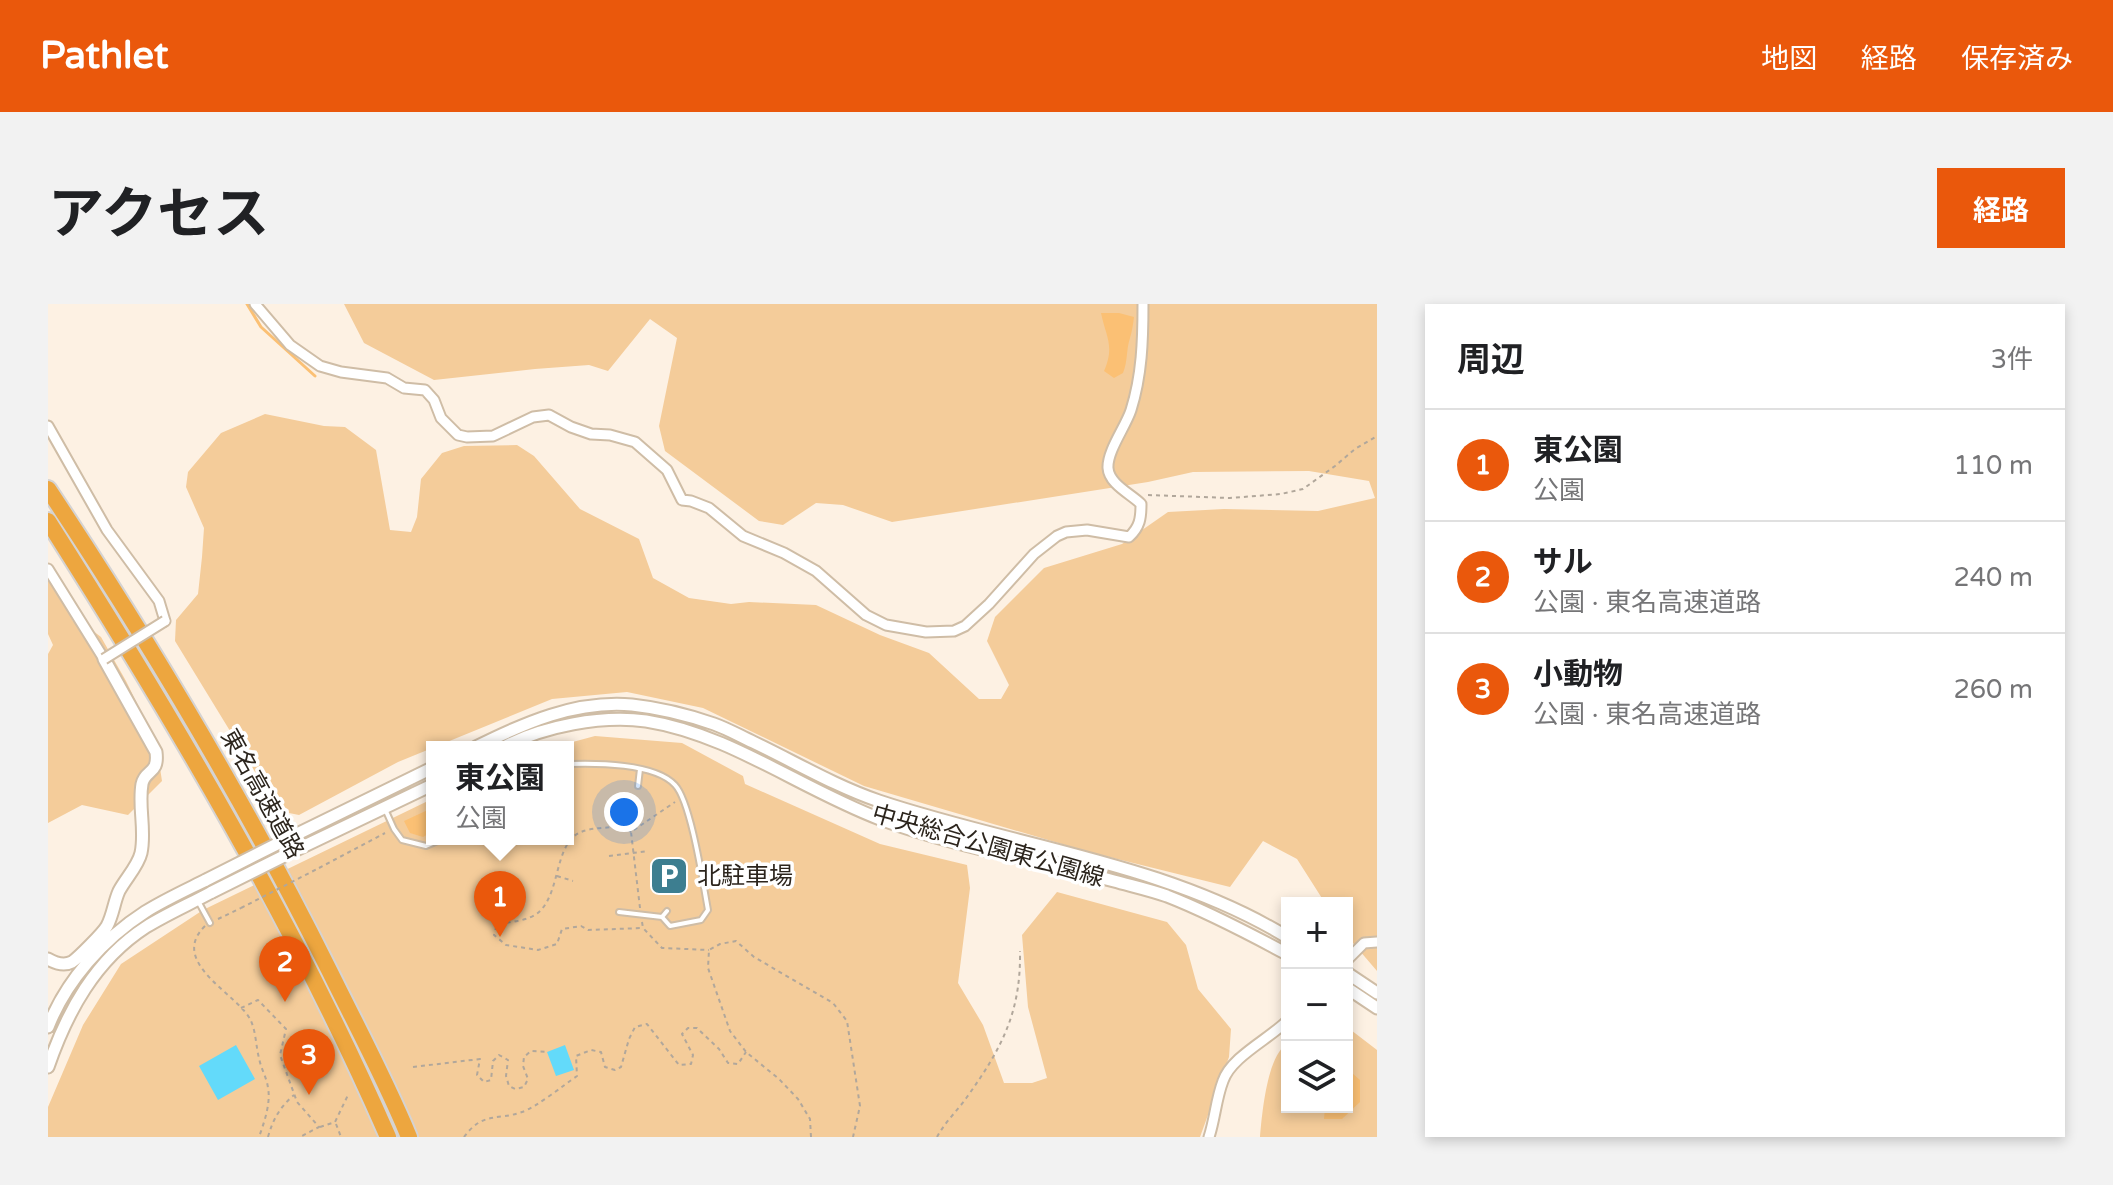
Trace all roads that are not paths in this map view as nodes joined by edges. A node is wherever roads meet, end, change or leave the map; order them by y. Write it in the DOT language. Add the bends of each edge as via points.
graph roads {
  1 [pos="255,304"];
  2 [pos="1143,304"];
  3 [pos="48,426"];
  4 [pos="48,489"];
  5 [pos="48,521"];
  6 [pos="48,569"];
  7 [pos="104,659"];
  8 [pos="488,741"];
  9 [pos="516,741"];
  10 [pos="574,764"];
  11 [pos="640,769"];
  12 [pos="426,771"];
  13 [pos="638,786"];
  14 [pos="426,788"];
  15 [pos="377,795"];
  16 [pos="384,808"];
  17 [pos="428,845"];
  18 [pos="197,900"];
  19 [pos="667,911"];
  20 [pos="619,912"];
  21 [pos="662,917"];
  22 [pos="210,923"];
  23 [pos="1281,933"];
  24 [pos="1377,942"];
  25 [pos="1281,951"];
  26 [pos="1353,954"];
  27 [pos="48,959"];
  28 [pos="1353,977"];
  29 [pos="1353,992"];
  30 [pos="1377,993"];
  31 [pos="1376,1007"];
  32 [pos="48,1027"];
  33 [pos="1281,1027"];
  34 [pos="48,1067"];
  35 [pos="388,1137"];
  36 [pos="409,1137"];
  37 [pos="1209,1137"];
  1 -- 2 [label="street" via="290,345 320,366 425,390 458,435 493,436 549,415 591,434 635,442 667,470 682,500 709,508 743,536 816,571 866,615 886,625 926,632 965,626 1057,536 1087,530 1129,537 1136,530 1141,504 1108,468 1138,386"];
  3 -- 7 [label="street, bridge" via="107,530 159,601 165,621"];
  4 -- 36 [label="highway, 東名高速道路" via="218,762 299,910"];
  5 -- 35 [label="highway, 東名高速道路" via="201,769 282,917"];
  6 -- 7 [label="street"];
  7 -- 27 [label="street" via="156,752 154,770 142,787 140,858 117,894 105,930 71,962"];
  8 -- 23 [label="street" via="564,711 629,705 670,711 717,725 875,800 1150,876"];
  9 -- 25 [label="street, 中央総合公園東公園線" via="590,721 643,721 688,731 880,819 1165,896"];
  10 -- 11 [label="lane"];
  11 -- 13 [label="lane"];
  11 -- 21 [label="lane" via="675,784 686,803 708,910 701,920 670,926"];
  12 -- 15 [label="street"];
  14 -- 16 [label="street"];
  15 -- 16 [label="street"];
  15 -- 32 [label="street, bridge" via="144,913 111,939 71,983"];
  16 -- 17 [label="lane" via="402,840"];
  16 -- 18 [label="street, bridge"];
  18 -- 22 [label="lane"];
  18 -- 34 [label="street" via="143,929 89,981"];
  19 -- 21 [label="lane"];
  20 -- 21 [label="lane"];
  24 -- 26 [label="street" via="1364,943"];
  28 -- 30 [label="street"];
  29 -- 31 [label="street"];
  33 -- 37 [label="street" via="1239,1059 1223,1079"];
}
